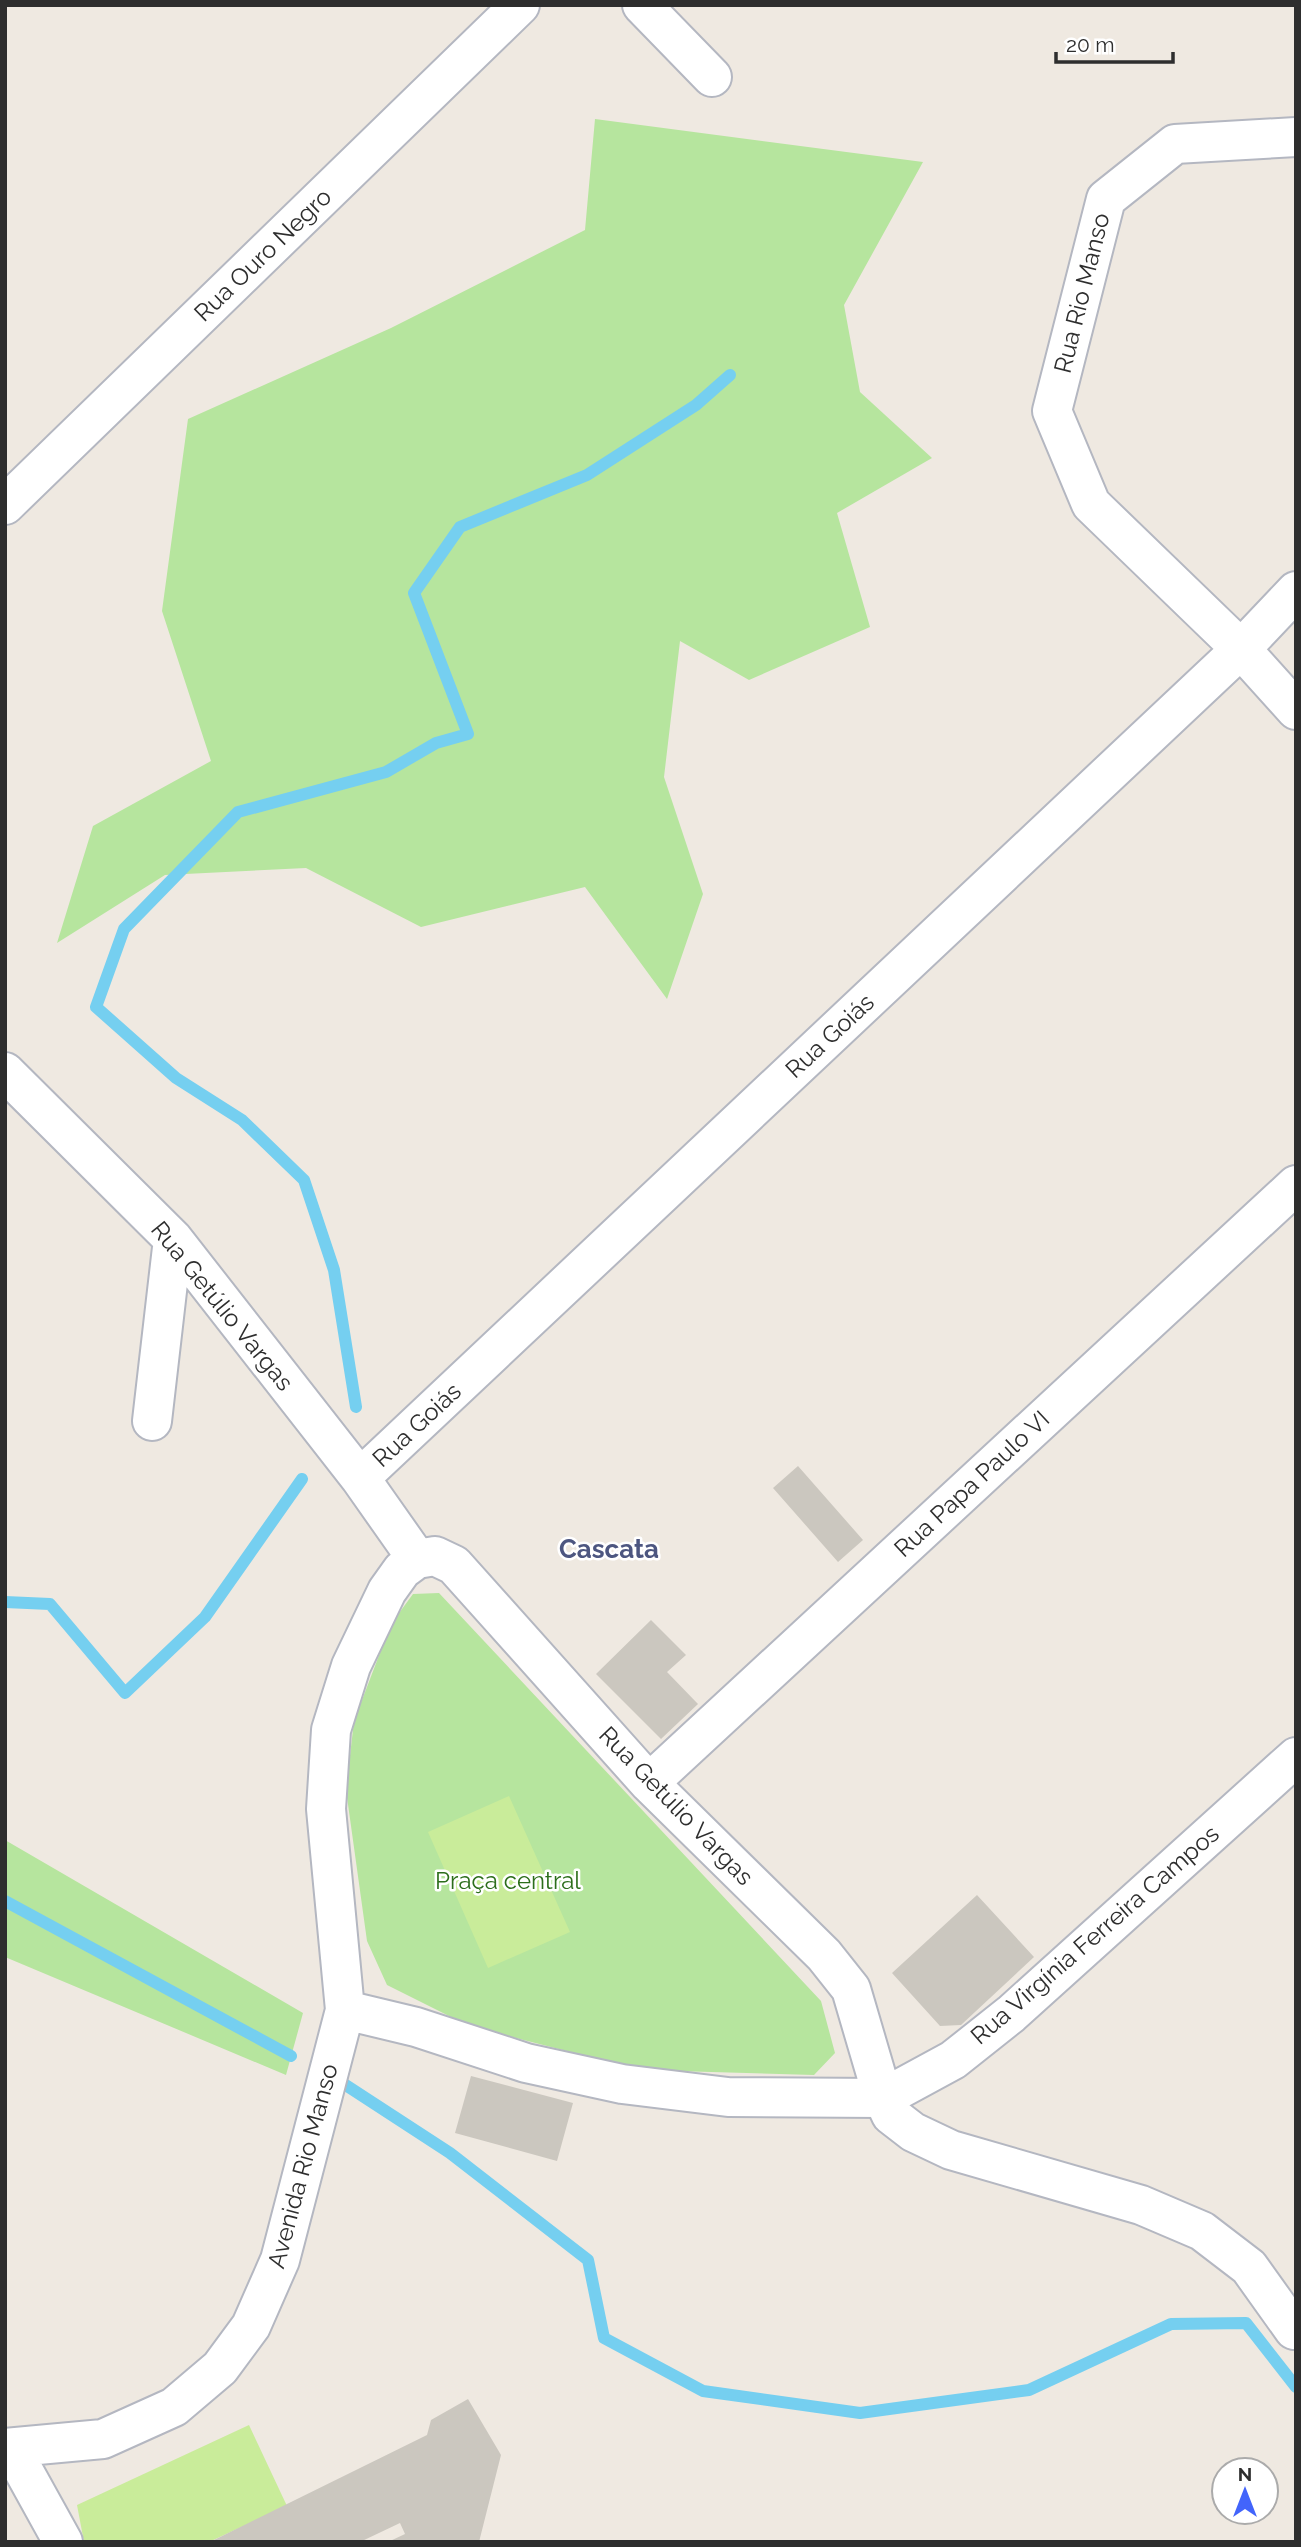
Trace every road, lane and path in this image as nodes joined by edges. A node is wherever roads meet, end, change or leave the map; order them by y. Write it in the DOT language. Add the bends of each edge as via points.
graph roads {
  1 [pos="520,5"];
  2 [pos="642,5"];
  3 [pos="712,77"];
  4 [pos="1296,137"];
  5 [pos="5,505"];
  6 [pos="1296,591"];
  7 [pos="1241,649"];
  8 [pos="1296,710"];
  9 [pos="5,1072"];
  10 [pos="1296,1185"];
  11 [pos="173,1239"];
  12 [pos="152,1421"];
  13 [pos="360,1478"];
  14 [pos="417,1559"];
  15 [pos="1296,1756"];
  16 [pos="649,1783"];
  17 [pos="345,2010"];
  18 [pos="883,2098"];
  19 [pos="1294,2330"];
  20 [pos="8,2448"];
  21 [pos="63,2542"];
  1 -- 5 [label="street, Rua Ouro Negro"];
  2 -- 3 [label="street"];
  4 -- 7 [label="street, Rua Rio Manso" via="1175,144 1106,199 1052,411 1091,504"];
  6 -- 7 [label="street, Rua Goiás"];
  7 -- 8 [label="street"];
  7 -- 13 [label="street, Rua Goiás"];
  9 -- 11 [label="street, Rua Getúlio Vargas"];
  10 -- 16 [label="street, Rua Papa Paulo VI"];
  11 -- 12 [label="street"];
  11 -- 13 [label="street, Rua Getúlio Vargas"];
  13 -- 14 [label="street, Rua Getúlio Vargas"];
  14 -- 16 [label="street, Rua Getúlio Vargas" via="435,1556 454,1565"];
  14 -- 17 [label="street" via="387,1591 351,1667 331,1730 326,1809"];
  15 -- 18 [label="street, Rua Virgínia Ferreira Campos" via="1011,2014 953,2060"];
  16 -- 18 [label="street, Rua Getúlio Vargas" via="824,1955 850,1989"];
  17 -- 18 [label="street, Rua Virgínia Ferreira Campos" via="416,2027 526,2063 622,2084 728,2097"];
  17 -- 20 [label="street, Avenida Rio Manso" via="280,2260 251,2326 220,2368 174,2407 103,2439"];
  18 -- 19 [label="street" via="891,2115 913,2132 951,2150 1141,2205 1202,2231 1250,2267"];
  20 -- 21 [label="street"];
}
